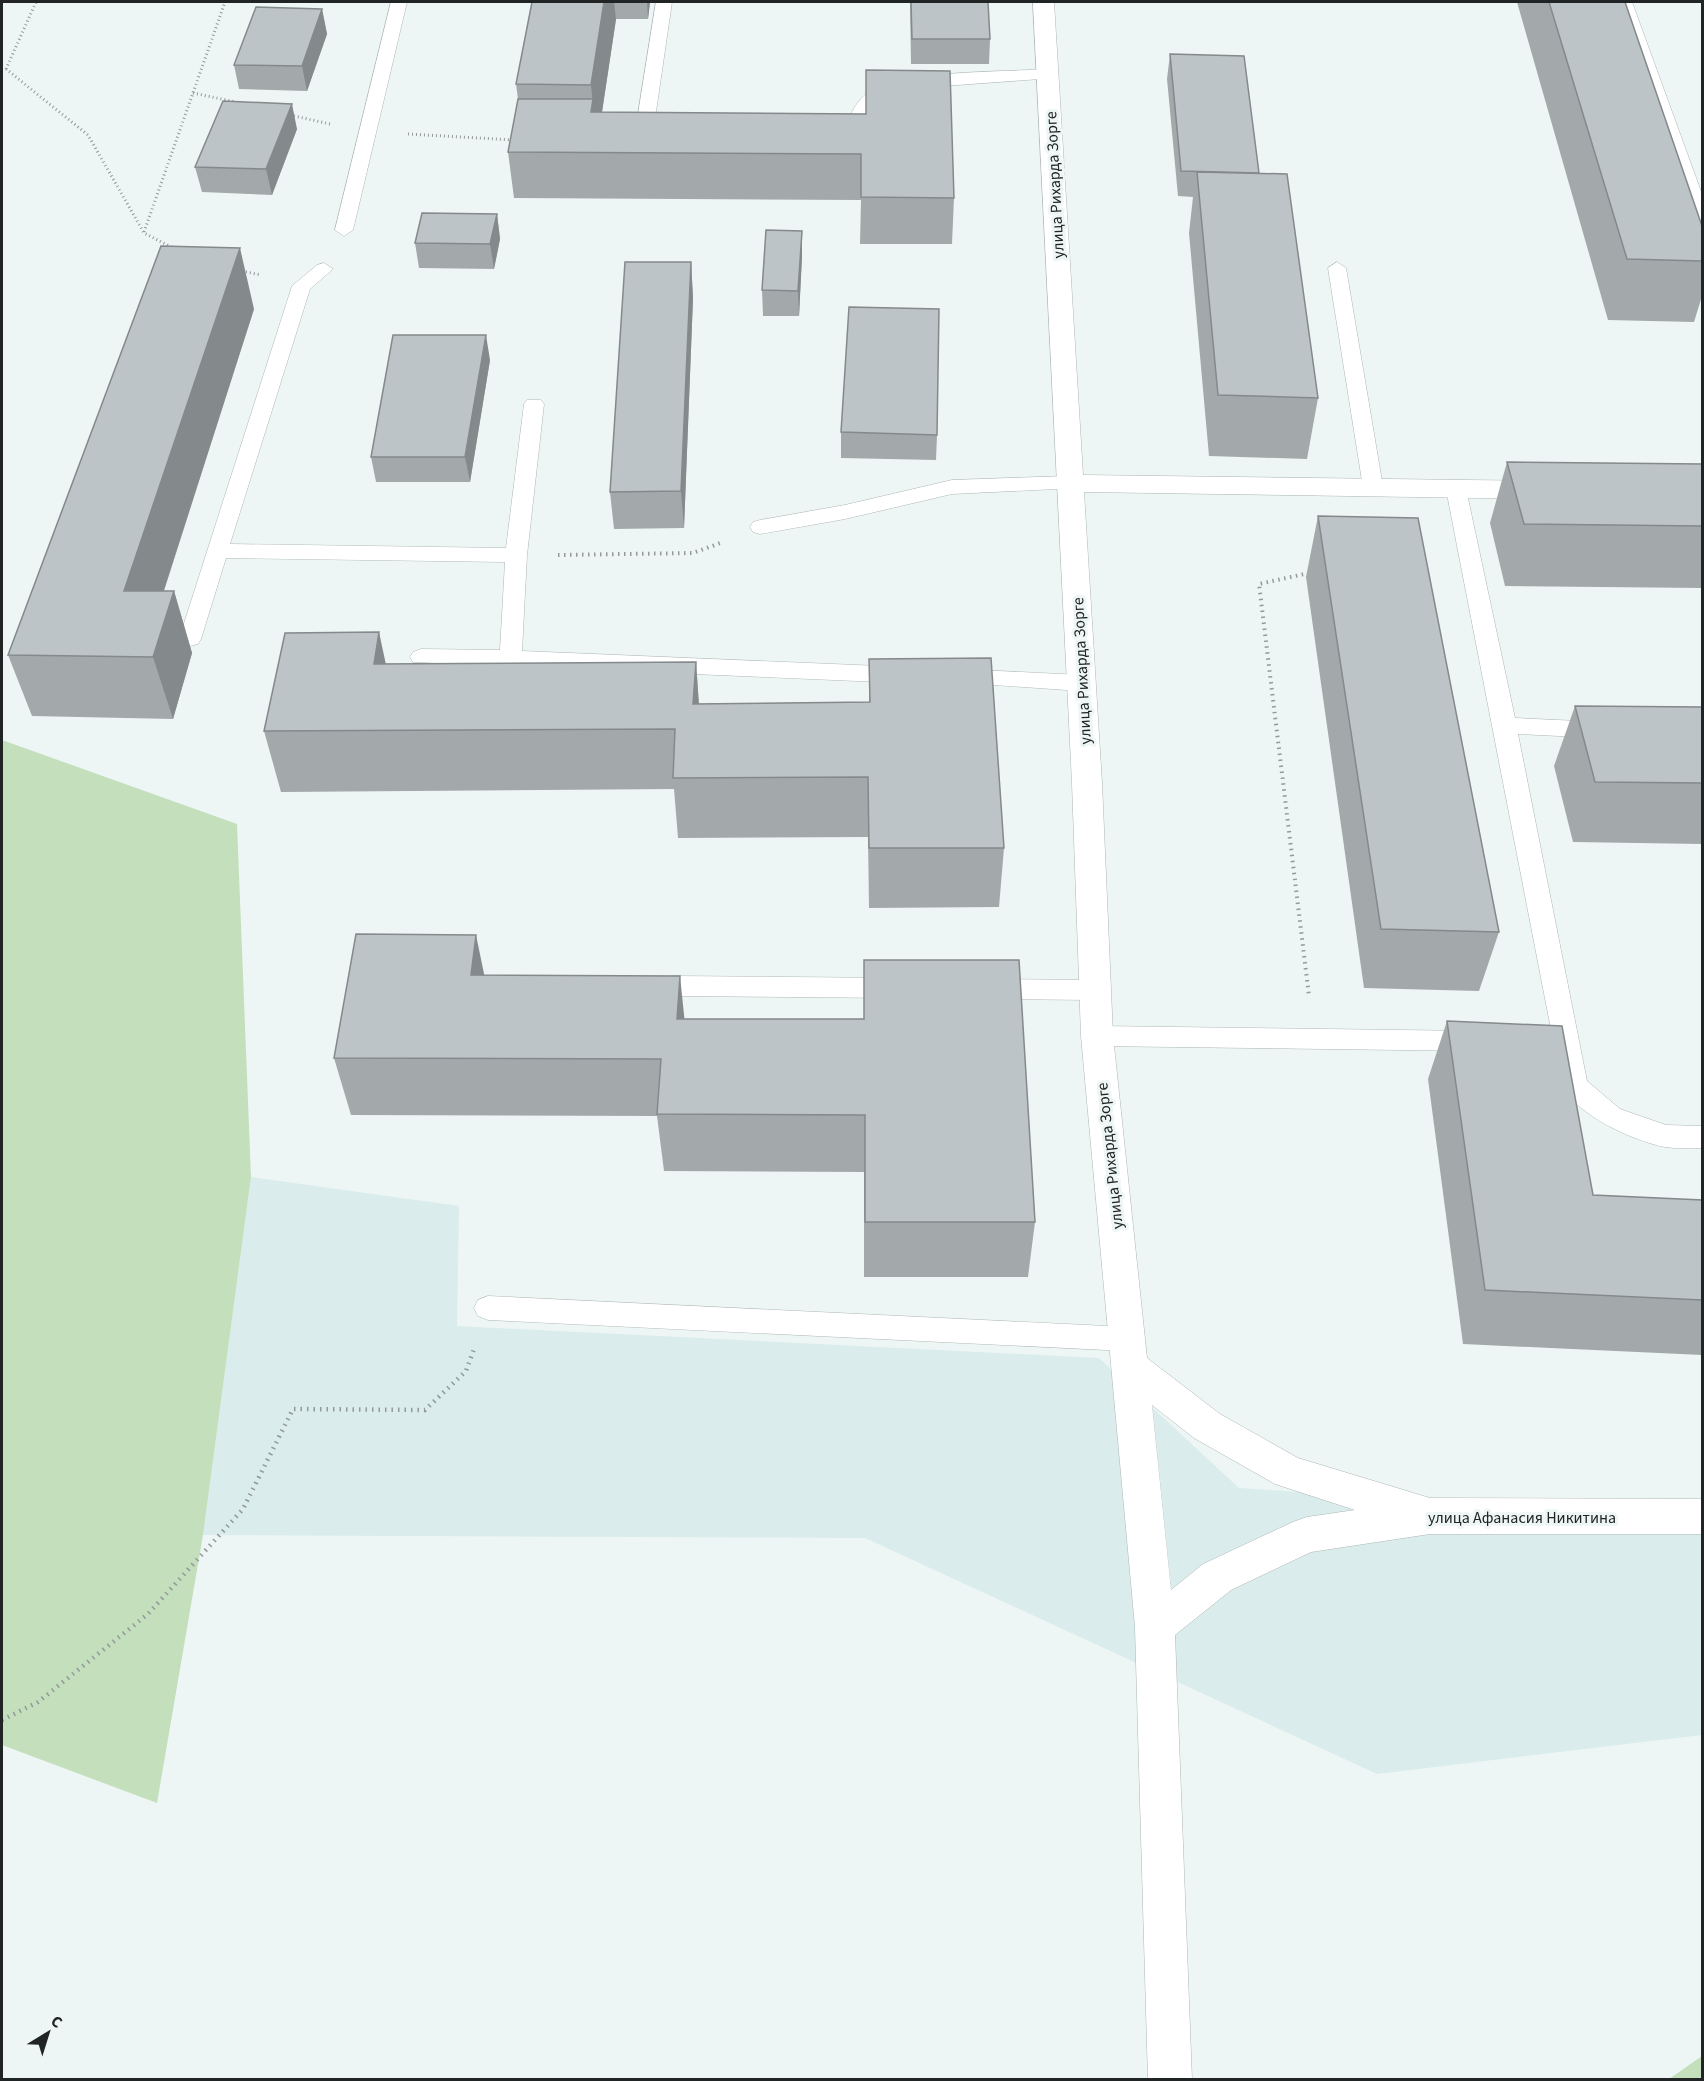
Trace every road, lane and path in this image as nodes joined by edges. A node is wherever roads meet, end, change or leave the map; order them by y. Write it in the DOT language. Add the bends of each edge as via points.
graph roads {
  1 [pos="36,2"];
  2 [pos="225,2"];
  3 [pos="399,2"];
  4 [pos="664,2"];
  5 [pos="1044,2"];
  6 [pos="1624,2"];
  7 [pos="4,69"];
  8 [pos="1048,74"];
  9 [pos="193,93"];
  10 [pos="239,103"];
  11 [pos="286,114"];
  12 [pos="367,132"];
  13 [pos="523,140"];
  14 [pos="664,146"];
  15 [pos="826,147"];
  16 [pos="1702,217"];
  17 [pos="344,230"];
  18 [pos="144,233"];
  19 [pos="182,253"];
  20 [pos="1337,268"];
  21 [pos="235,269"];
  22 [pos="324,269"];
  23 [pos="301,285"];
  24 [pos="534,404"];
  25 [pos="1070,483"];
  26 [pos="1373,487"];
  27 [pos="1456,489"];
  28 [pos="1573,490"];
  29 [pos="760,527"];
  30 [pos="219,551"];
  31 [pos="516,555"];
  32 [pos="1317,571"];
  33 [pos="190,639"];
  34 [pos="421,657"];
  35 [pos="511,658"];
  36 [pos="1081,683"];
  37 [pos="1505,726"];
  38 [pos="1621,731"];
  39 [pos="674,986"];
  40 [pos="920,988"];
  41 [pos="967,989"];
  42 [pos="1096,990"];
  43 [pos="1097,1036"];
  44 [pos="1314,1039"];
  45 [pos="1494,1041"];
  46 [pos="1702,1137"];
  47 [pos="488,1308"];
  48 [pos="1128,1352"];
  49 [pos="1430,1515"];
  50 [pos="1702,1516"];
  51 [pos="1155,1627"];
  52 [pos="2,1720"];
  53 [pos="1170,2079"];
  1 -- 7 [label="path"];
  2 -- 9 [label="path"];
  3 -- 12 [label="lane"];
  4 -- 14 [label="lane" via="642,146"];
  5 -- 8 [label="street, улица Рихарда Зорге"];
  6 -- 16 [label="lane"];
  7 -- 18 [label="path" via="88,135"];
  8 -- 15 [label="lane" via="900,84 874,96 859,111 850,140 838,147"];
  8 -- 25 [label="street, улица Рихарда Зорге"];
  9 -- 10 [label="path"];
  9 -- 18 [label="path"];
  11 -- 12 [label="path"];
  12 -- 13 [label="path"];
  12 -- 17 [label="lane"];
  18 -- 19 [label="path"];
  20 -- 26 [label="lane"];
  21 -- 23 [label="path"];
  22 -- 23 [label="lane"];
  23 -- 30 [label="lane"];
  24 -- 31 [label="lane"];
  25 -- 26 [label="street"];
  25 -- 29 [label="lane" via="952,487"];
  25 -- 36 [label="street, улица Рихарда Зорге"];
  26 -- 27 [label="street"];
  27 -- 28 [label="street"];
  27 -- 37 [label="lane"];
  29 -- 31 [label="path" via="693,553"];
  30 -- 31 [label="lane"];
  30 -- 33 [label="lane"];
  31 -- 35 [label="lane"];
  32 -- 44 [label="path" via="1259,584"];
  34 -- 35 [label="lane"];
  35 -- 36 [label="lane"];
  36 -- 42 [label="street, улица Рихарда Зорге"];
  37 -- 38 [label="lane"];
  37 -- 46 [label="lane" via="1553,1042 1575,1086 1611,1116 1665,1136"];
  39 -- 40 [label="lane"];
  41 -- 42 [label="lane"];
  42 -- 43 [label="street, улица Рихарда Зорге"];
  43 -- 44 [label="lane"];
  43 -- 48 [label="street, улица Рихарда Зорге"];
  44 -- 45 [label="lane"];
  47 -- 48 [label="lane"];
  47 -- 52 [label="path" via="466,1371 425,1410 293,1409 243,1509 148,1614 38,1702"];
  48 -- 49 [label="street" via="1207,1426 1288,1472"];
  48 -- 51 [label="street"];
  49 -- 50 [label="street, улица Афанасия Никитина"];
  49 -- 51 [label="street, улица Афанасия Никитина" via="1307,1535 1217,1577"];
  51 -- 53 [label="street"];
}
